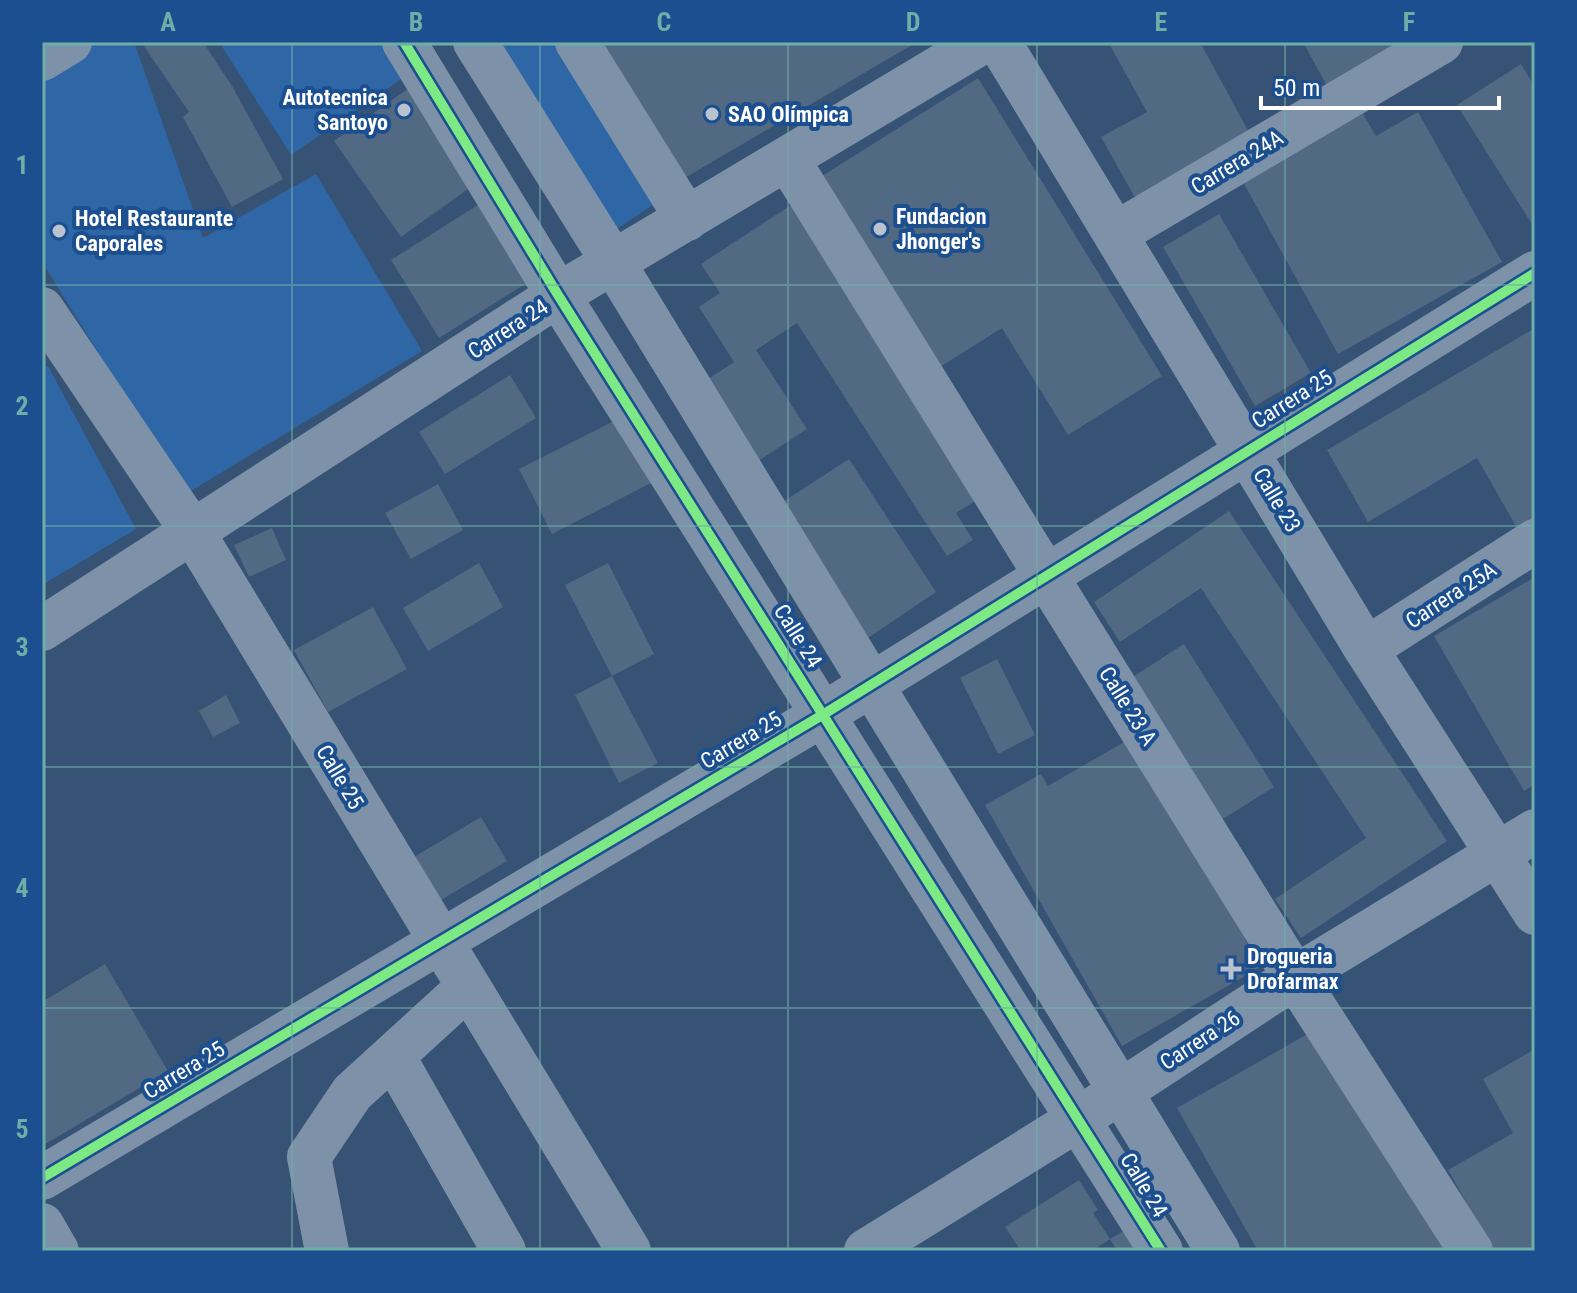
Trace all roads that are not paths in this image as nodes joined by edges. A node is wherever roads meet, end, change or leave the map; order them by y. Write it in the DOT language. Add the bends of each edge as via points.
graph roads {
  1 [pos="70,42"];
  2 [pos="404,42"];
  3 [pos="475,42"];
  4 [pos="577,42"];
  5 [pos="982,42"];
  6 [pos="999,42"];
  7 [pos="1441,42"];
  8 [pos="42,59"];
  9 [pos="788,160"];
  10 [pos="687,219"];
  11 [pos="1115,234"];
  12 [pos="613,262"];
  13 [pos="1535,273"];
  14 [pos="558,295"];
  15 [pos="42,309"];
  16 [pos="1248,451"];
  17 [pos="194,534"];
  18 [pos="1535,541"];
  19 [pos="1048,575"];
  20 [pos="42,629"];
  21 [pos="1366,649"];
  22 [pos="871,685"];
  23 [pos="824,714"];
  24 [pos="1535,831"];
  25 [pos="1497,853"];
  26 [pos="1535,913"];
  27 [pos="439,942"];
  28 [pos="1295,977"];
  29 [pos="467,988"];
  30 [pos="393,1056"];
  31 [pos="1122,1091"];
  32 [pos="1080,1118"];
  33 [pos="42,1178"];
  34 [pos="42,1225"];
  35 [pos="879,1248"];
  36 [pos="57,1251"];
  37 [pos="327,1251"];
  38 [pos="504,1251"];
  39 [pos="629,1251"];
  40 [pos="1161,1251"];
  41 [pos="1218,1251"];
  42 [pos="1471,1251"];
  1 -- 8 [label="street"];
  2 -- 14 [label="street, Calle 24"];
  3 -- 12 [label="street, Calle 24"];
  4 -- 10 [label="street"];
  5 -- 9 [label="street, Carrera 24"];
  6 -- 11 [label="street, Calle 23"];
  7 -- 11 [label="street, Carrera 24A"];
  9 -- 10 [label="street, Carrera 24"];
  9 -- 19 [label="street, Calle 23 A"];
  10 -- 12 [label="street, Carrera 24"];
  11 -- 16 [label="street, Calle 23"];
  12 -- 14 [label="street, Carrera 24"];
  12 -- 22 [label="street, Calle 24"];
  13 -- 16 [label="street, Carrera 25"];
  14 -- 17 [label="street, Carrera 24"];
  14 -- 23 [label="street, Calle 24"];
  15 -- 17 [label="street, Calle 25"];
  16 -- 19 [label="street, Carrera 25"];
  16 -- 21 [label="street, Calle 23"];
  17 -- 20 [label="street, Carrera 24"];
  17 -- 27 [label="street, Calle 25"];
  18 -- 21 [label="street, Carrera 25A"];
  19 -- 22 [label="street, Carrera 25"];
  19 -- 28 [label="street, Calle 23 A"];
  21 -- 25 [label="street, Calle 23"];
  22 -- 23 [label="street, Carrera 25"];
  22 -- 31 [label="street, Calle 24"];
  23 -- 27 [label="street, Carrera 25"];
  23 -- 32 [label="street, Calle 24"];
  24 -- 25 [label="street, Carrera 26"];
  25 -- 26 [label="street, Calle 23"];
  25 -- 28 [label="street, Carrera 26"];
  27 -- 29 [label="street, Calle 25"];
  27 -- 33 [label="street, Carrera 25"];
  28 -- 31 [label="street, Carrera 26"];
  28 -- 42 [label="street, Calle 23 A"];
  29 -- 30 [label="street"];
  29 -- 39 [label="street, Calle 25"];
  30 -- 37 [label="street" via="352,1093 309,1157"];
  30 -- 38 [label="street"];
  31 -- 32 [label="street, Carrera 26"];
  31 -- 41 [label="street, Calle 24"];
  32 -- 35 [label="street, Carrera 26"];
  32 -- 40 [label="street, Calle 24"];
  34 -- 36 [label="street"];
}
